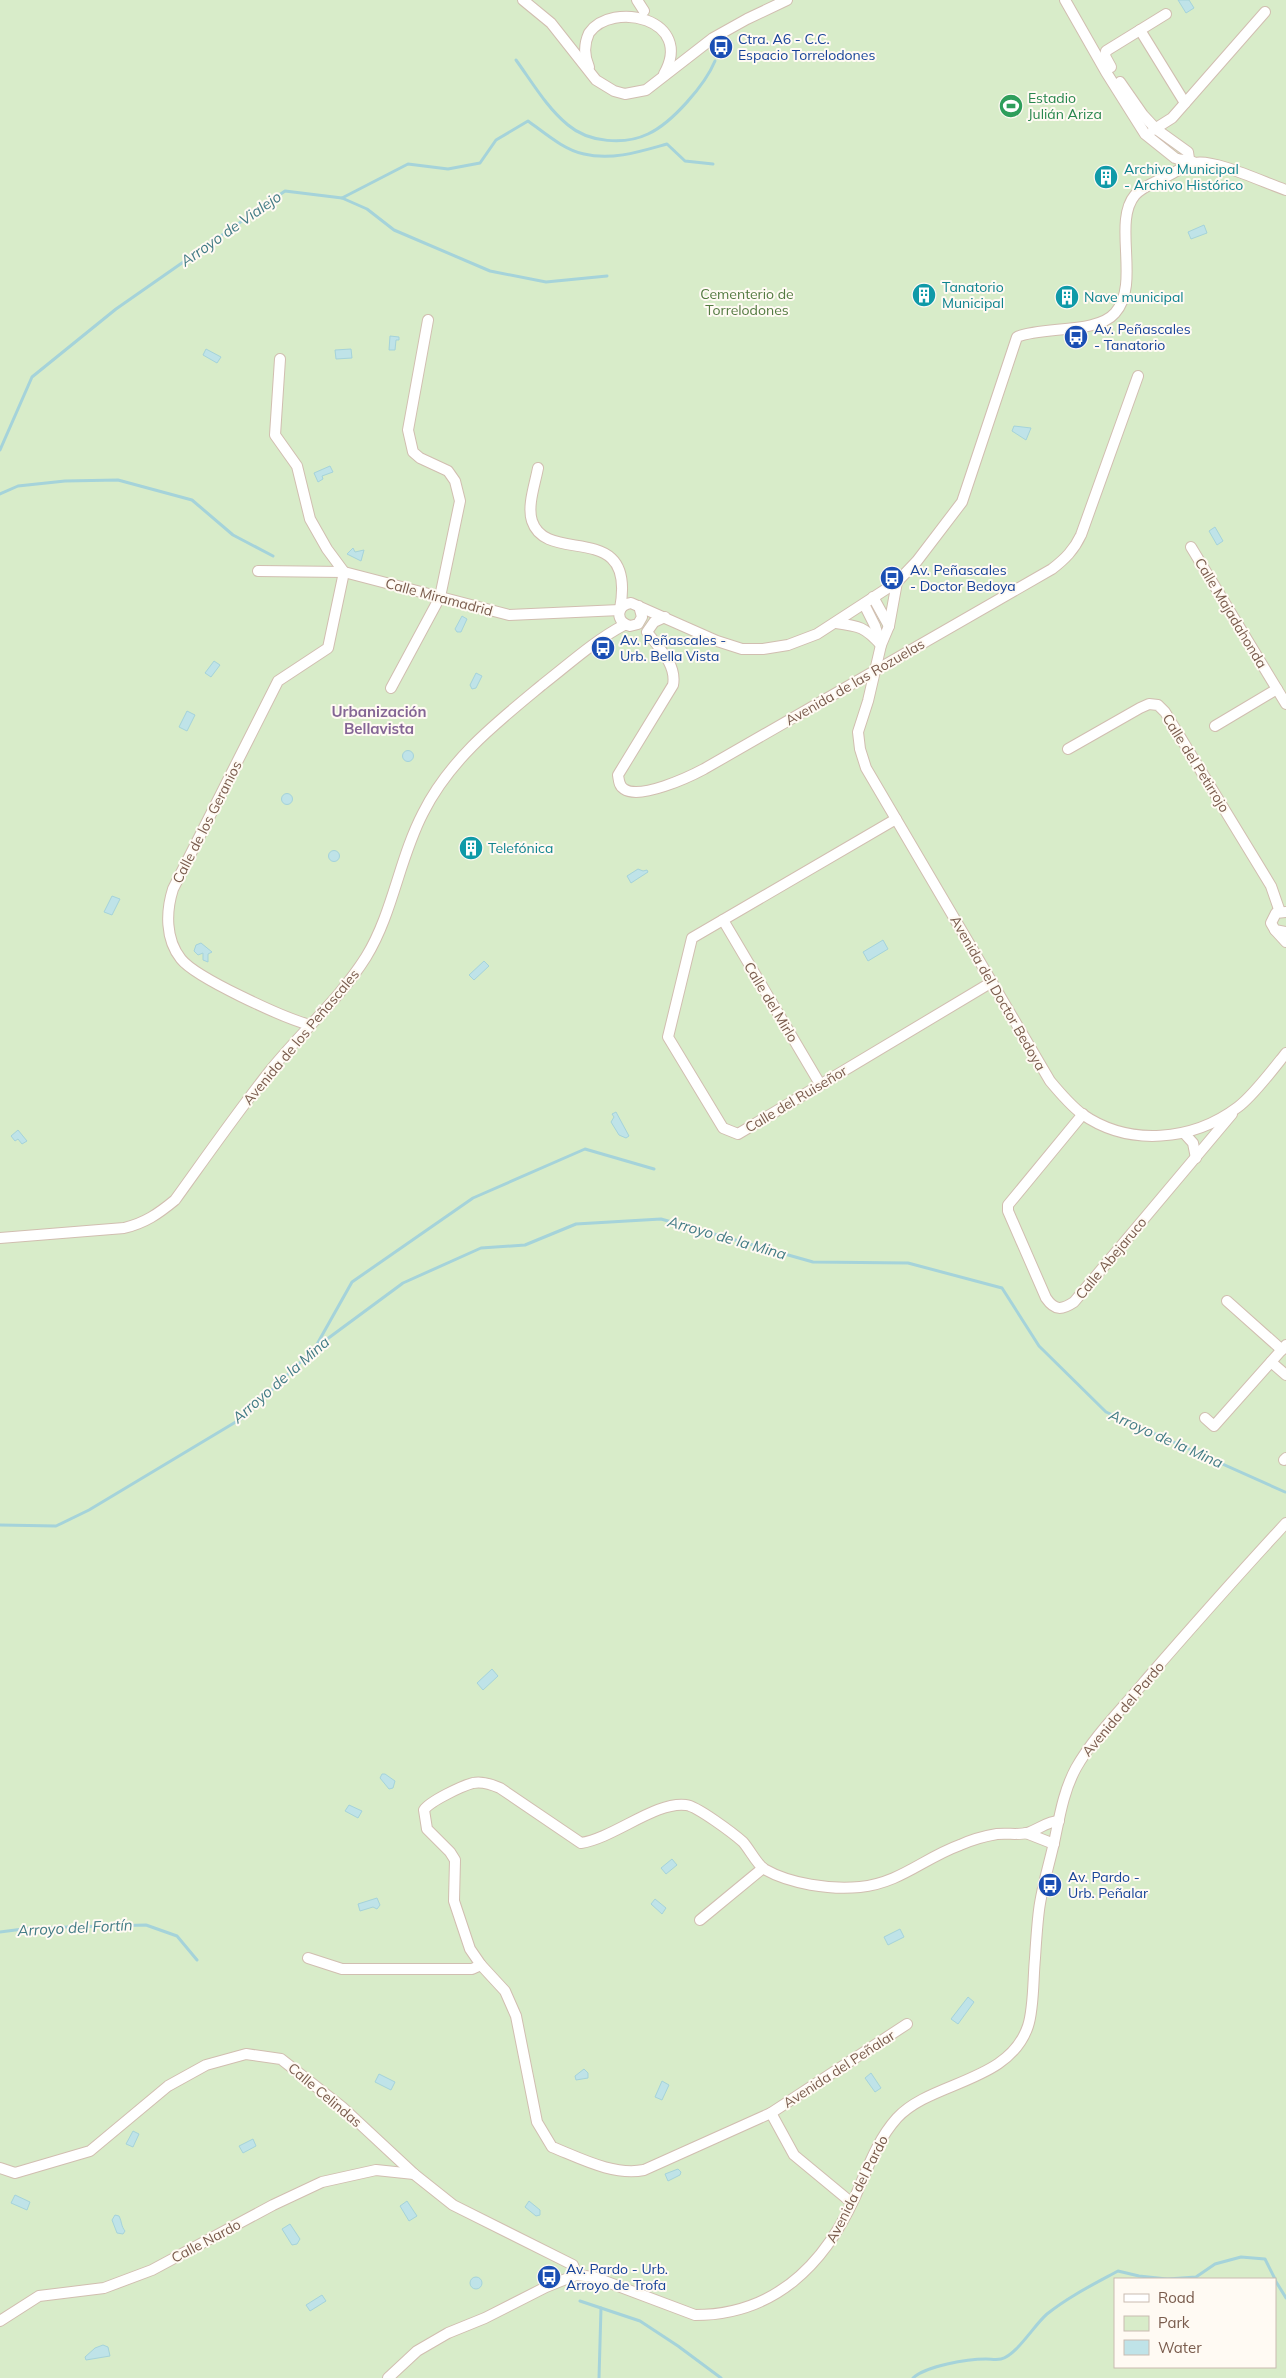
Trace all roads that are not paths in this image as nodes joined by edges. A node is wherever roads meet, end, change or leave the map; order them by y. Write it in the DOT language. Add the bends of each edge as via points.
graph roads {
  1 [pos="524,0"];
  2 [pos="637,0"];
  3 [pos="787,0"];
  4 [pos="1065,0"];
  5 [pos="644,11"];
  6 [pos="1265,12"];
  7 [pos="1166,14"];
  8 [pos="1140,30"];
  9 [pos="590,71"];
  10 [pos="662,77"];
  11 [pos="1185,103"];
  12 [pos="1156,129"];
  13 [pos="1145,134"];
  14 [pos="1192,161"];
  15 [pos="1286,190"];
  16 [pos="428,320"];
  17 [pos="280,359"];
  18 [pos="1138,376"];
  19 [pos="538,468"];
  20 [pos="1191,547"];
  21 [pos="258,571"];
  22 [pos="344,572"];
  23 [pos="897,582"];
  24 [pos="624,589"];
  25 [pos="440,597"];
  26 [pos="873,597"];
  27 [pos="864,604"];
  28 [pos="635,605"];
  29 [pos="621,615"];
  30 [pos="660,616"];
  31 [pos="641,621"];
  32 [pos="836,623"];
  33 [pos="888,626"];
  34 [pos="648,632"];
  35 [pos="881,645"];
  36 [pos="876,670"];
  37 [pos="391,688"];
  38 [pos="1277,689"];
  39 [pos="1286,704"];
  40 [pos="1215,726"];
  41 [pos="1068,749"];
  42 [pos="896,819"];
  43 [pos="1283,912"];
  44 [pos="723,920"];
  45 [pos="1281,931"];
  46 [pos="1286,942"];
  47 [pos="992,982"];
  48 [pos="310,1025"];
  49 [pos="1286,1053"];
  50 [pos="820,1084"];
  51 [pos="1239,1106"];
  52 [pos="1083,1114"];
  53 [pos="1184,1133"];
  54 [pos="1196,1158"];
  55 [pos="0,1238"];
  56 [pos="1227,1301"];
  57 [pos="1284,1347"];
  58 [pos="1271,1362"];
  59 [pos="1286,1375"];
  60 [pos="1205,1418"];
  61 [pos="1286,1523"];
  62 [pos="1059,1821"];
  63 [pos="1026,1833"];
  64 [pos="1054,1844"];
  65 [pos="763,1868"];
  66 [pos="700,1920"];
  67 [pos="308,1958"];
  68 [pos="480,1965"];
  69 [pos="907,2024"];
  70 [pos="771,2113"];
  71 [pos="0,2168"];
  72 [pos="414,2174"];
  73 [pos="852,2203"];
  74 [pos="576,2275"];
  75 [pos="0,2321"];
  76 [pos="388,2378"];
  1 -- 9 [label="street" via="551,23"];
  2 -- 5 [label="street"];
  3 -- 10 [label="street" via="714,38"];
  4 -- 13 [label="street"];
  5 -- 9 [label="street" via="615,8 597,22 588,35 585,51"];
  5 -- 10 [label="street" via="662,24 671,44 669,61"];
  6 -- 11 [label="street"];
  7 -- 8 [label="street"];
  8 -- 11 [label="street"];
  8 -- 12 [label="street" via="1109,48 1105,56 1143,115"];
  9 -- 10 [label="street" via="605,87 625,94 646,90"];
  11 -- 12 [label="street"];
  12 -- 13 [label="street"];
  12 -- 14 [label="street" via="1188,152"];
  13 -- 14 [label="street" via="1175,158"];
  14 -- 15 [label="street" via="1211,163"];
  14 -- 23 [label="street" via="1135,195 1129,206 1126,284 1122,302 1114,314 1099,323 1028,332 1016,337 962,502"];
  16 -- 25 [label="street" via="408,430 414,452 448,471 458,489 460,501"];
  17 -- 22 [label="street" via="275,435 297,466 310,519"];
  18 -- 36 [label="street, Avenida de las Rozuelas" via="1081,535 1071,553 1052,570"];
  19 -- 24 [label="street" via="530,512 536,530 555,542 591,547 610,557 622,576"];
  20 -- 38 [label="street, Calle Majadahonda"];
  21 -- 22 [label="street, Calle Miramadrid"];
  22 -- 25 [label="street, Calle Miramadrid"];
  22 -- 48 [label="street, Calle de los Geranios" via="328,648 278,681 173,889 167,918 174,946 190,968 238,994"];
  23 -- 26 [label="street"];
  23 -- 33 [label="street, Avenida del Doctor Bedoya"];
  24 -- 28 [label="street"];
  24 -- 29 [label="street"];
  25 -- 29 [label="street, Calle Miramadrid" via="509,615"];
  25 -- 37 [label="street"];
  26 -- 27 [label="street"];
  26 -- 33 [label="street"];
  27 -- 32 [label="street"];
  27 -- 35 [label="street"];
  28 -- 29 [label="street"];
  28 -- 30 [label="street"];
  28 -- 31 [label="street" via="642,613"];
  29 -- 31 [label="street" via="633,626"];
  29 -- 48 [label="street, Avenida de los Peñascales" via="601,638 486,732 438,787 422,814 367,955 354,975"];
  30 -- 31 [label="street"];
  30 -- 32 [label="street" via="742,649 788,645"];
  30 -- 34 [label="street"];
  31 -- 34 [label="street, Avenida de las Rozuelas"];
  32 -- 35 [label="street" via="858,626"];
  33 -- 35 [label="street, Avenida del Doctor Bedoya"];
  34 -- 36 [label="street, Avenida de las Rozuelas" via="675,675 673,685 618,775 619,784 631,792 684,780"];
  35 -- 36 [label="street, Avenida del Doctor Bedoya"];
  36 -- 42 [label="street, Avenida del Doctor Bedoya" via="858,732 860,749 866,768"];
  38 -- 39 [label="street, Calle Majadahonda"];
  38 -- 40 [label="street"];
  41 -- 43 [label="street, Calle del Petirrojo" via="1140,708 1158,705 1271,886"];
  42 -- 44 [label="street, Calle del Ruiseñor"];
  42 -- 47 [label="street, Avenida del Doctor Bedoya"];
  43 -- 45 [label="street" via="1272,919"];
  44 -- 50 [label="street, Calle del Mirlo"];
  44 -- 50 [label="street, Calle del Ruiseñor" via="692,938 668,1037 723,1128 738,1134"];
  45 -- 46 [label="street"];
  47 -- 50 [label="street, Calle del Ruiseñor"];
  47 -- 52 [label="street, Avenida del Doctor Bedoya" via="1050,1082"];
  48 -- 55 [label="street, Avenida de los Peñascales" via="269,1071 175,1200 159,1214 124,1228"];
  49 -- 51 [label="street, Avenida del Doctor Bedoya"];
  51 -- 53 [label="street, Avenida del Doctor Bedoya" via="1213,1123"];
  51 -- 54 [label="street, Calle Abejaruco"];
  52 -- 53 [label="street, Avenida del Doctor Bedoya" via="1124,1134"];
  52 -- 54 [label="street, Calle Abejaruco" via="1008,1205 1046,1298 1058,1309 1074,1302"];
  53 -- 54 [label="street" via="1193,1143"];
  56 -- 57 [label="street"];
  57 -- 58 [label="street"];
  58 -- 59 [label="street"];
  58 -- 60 [label="street" via="1214,1426"];
  61 -- 62 [label="street, Avenida del Pardo" via="1103,1730 1077,1766 1065,1792"];
  62 -- 63 [label="street"];
  62 -- 64 [label="street, Avenida del Pardo"];
  63 -- 64 [label="street"];
  63 -- 65 [label="street" via="997,1834 963,1843 888,1882 860,1888 828,1888"];
  64 -- 73 [label="street, Avenida del Pardo" via="1039,1908 1028,2026 1018,2044 986,2072 922,2101 899,2116 883,2135"];
  65 -- 66 [label="street"];
  65 -- 68 [label="street, Avenida del Peñalar" via="728,1829 688,1805 671,1805 596,1841 581,1843 500,1788 486,1782 473,1783 430,1803 424,1814 429,1832 455,1860 455,1905 468,1944"];
  67 -- 68 [label="street" via="342,1969 472,1969"];
  68 -- 70 [label="street, Avenida del Peñalar" via="505,1991 516,2016 537,2122 552,2147 605,2166 631,2172 644,2170"];
  69 -- 70 [label="street, Avenida del Peñalar"];
  70 -- 73 [label="street, Avenida del Peñalar" via="794,2155"];
  71 -- 72 [label="street, Calle Celindas" via="15,2173 90,2151 168,2086 206,2065 246,2054 281,2059 342,2107"];
  72 -- 74 [label="street, Calle Celindas" via="453,2205 573,2264"];
  72 -- 75 [label="street, Calle Nardo" via="376,2170 322,2182 152,2270 104,2288 39,2296"];
  73 -- 74 [label="street, Avenida del Pardo" via="840,2227 812,2266 764,2300 727,2313 695,2315 594,2278"];
  74 -- 76 [label="street" via="448,2333 417,2351"];
}
